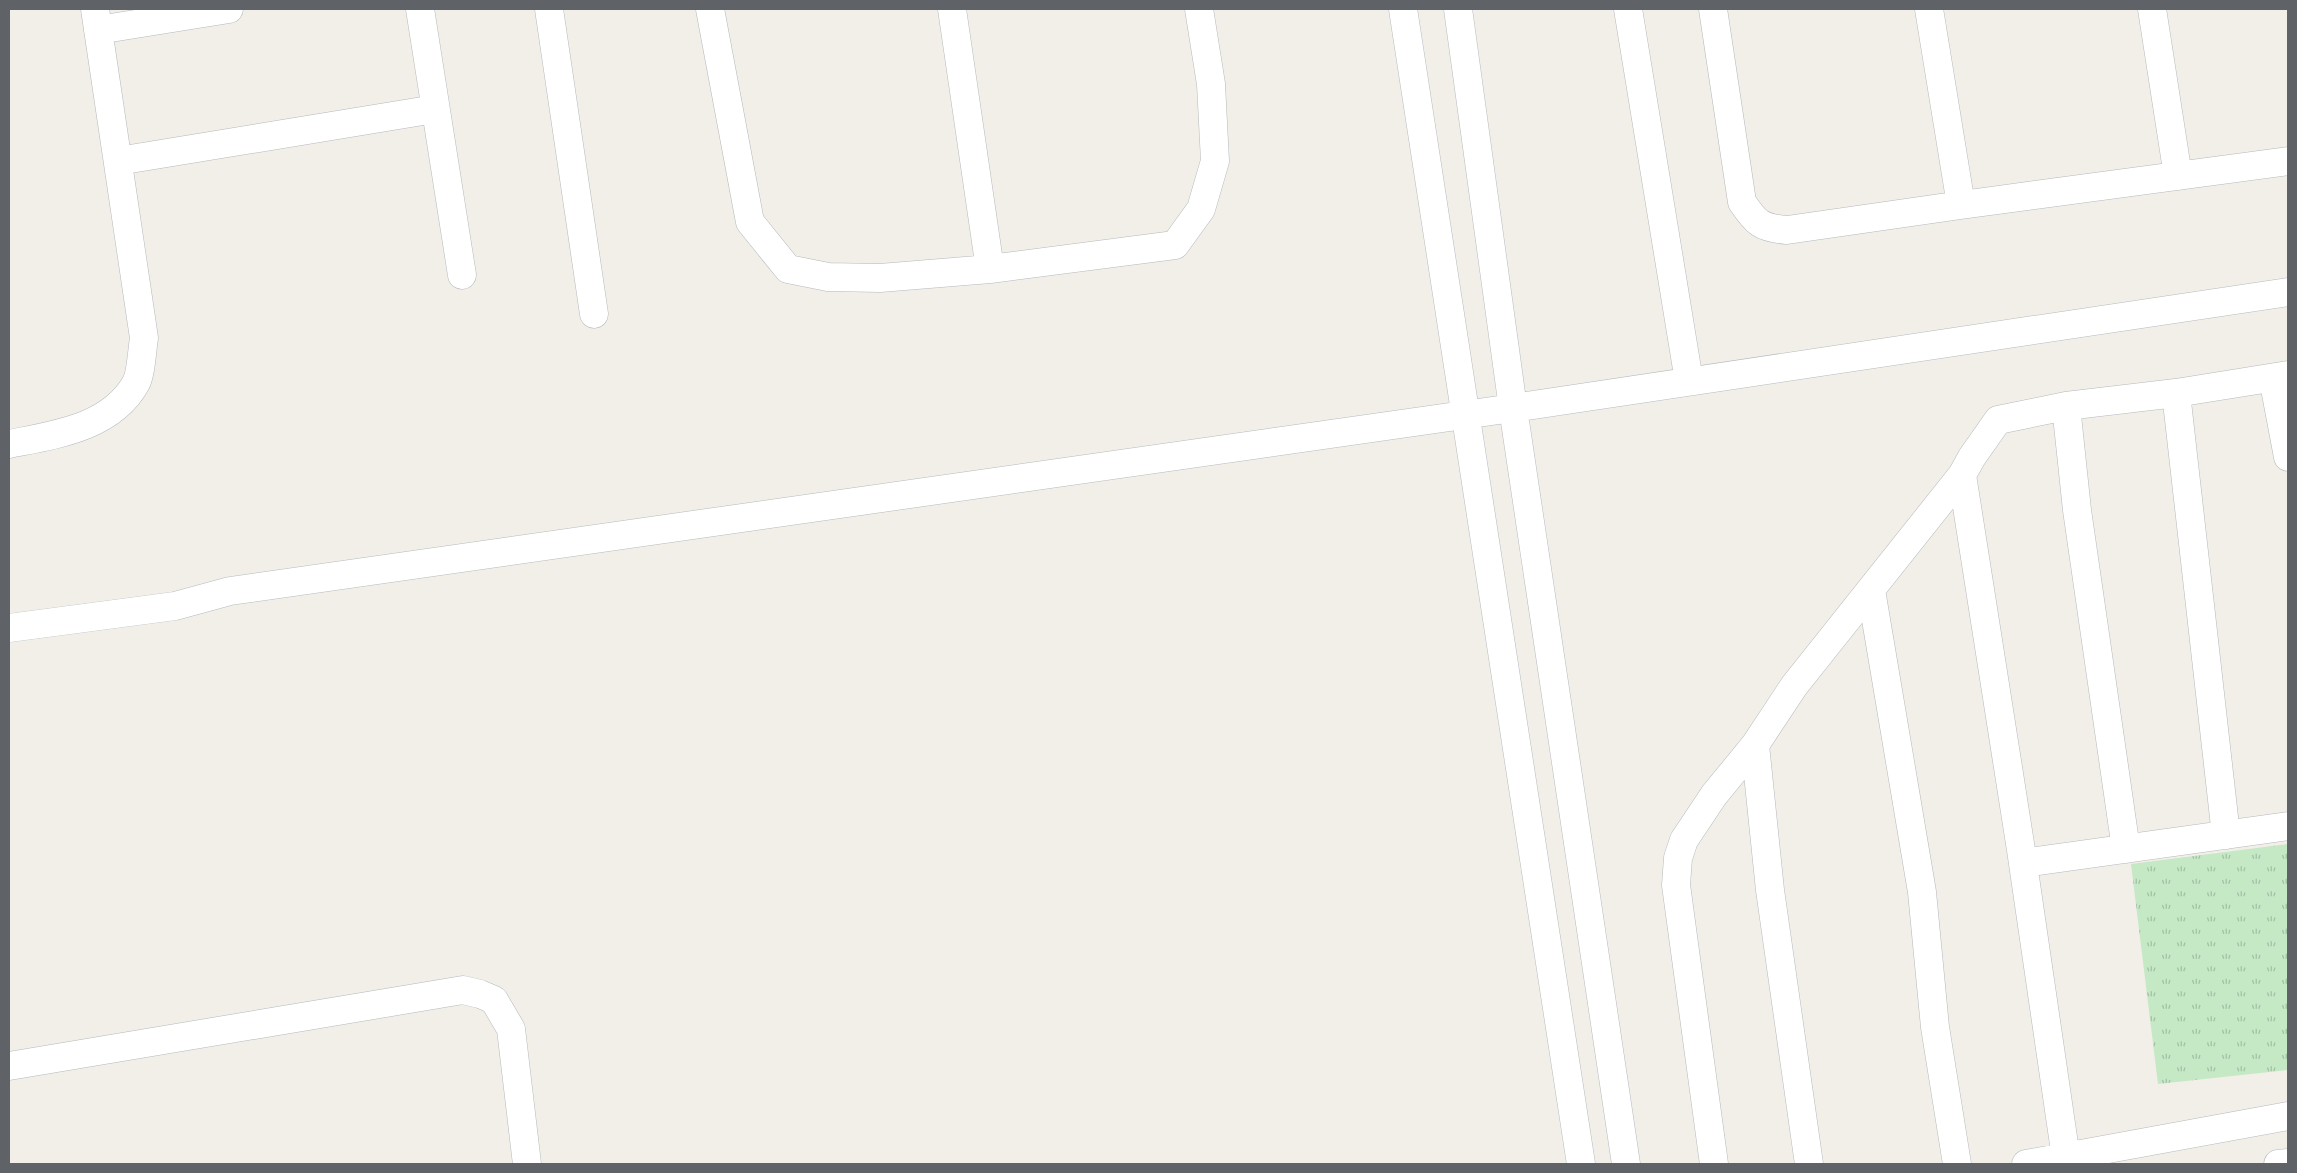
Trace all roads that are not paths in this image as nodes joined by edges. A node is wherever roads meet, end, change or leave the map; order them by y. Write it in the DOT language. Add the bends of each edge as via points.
graph roads {
  1 [pos="229,9"];
  2 [pos="420,9"];
  3 [pos="549,9"];
  4 [pos="710,9"];
  5 [pos="952,9"];
  6 [pos="1199,9"];
  7 [pos="1403,9"];
  8 [pos="1458,9"];
  9 [pos="1628,9"];
  10 [pos="1713,9"];
  11 [pos="1929,9"];
  12 [pos="2152,9"];
  13 [pos="97,19"];
  14 [pos="435,109"];
  15 [pos="118,161"];
  16 [pos="2288,161"];
  17 [pos="2178,176"];
  18 [pos="1961,205"];
  19 [pos="990,270"];
  20 [pos="462,275"];
  21 [pos="2288,292"];
  22 [pos="594,314"];
  23 [pos="2280,376"];
  24 [pos="1689,381"];
  25 [pos="2176,393"];
  26 [pos="2066,406"];
  27 [pos="1513,408"];
  28 [pos="1464,413"];
  29 [pos="9,444"];
  30 [pos="2288,457"];
  31 [pos="1962,475"];
  32 [pos="1871,590"];
  33 [pos="9,628"];
  34 [pos="1755,745"];
  35 [pos="2288,826"];
  36 [pos="2226,835"];
  37 [pos="2126,848"];
  38 [pos="2023,863"];
  39 [pos="9,1066"];
  40 [pos="2288,1116"];
  41 [pos="2066,1158"];
  42 [pos="2288,1163"];
  43 [pos="527,1164"];
  44 [pos="1581,1164"];
  45 [pos="1626,1164"];
  46 [pos="1714,1164"];
  47 [pos="1809,1164"];
  48 [pos="1957,1164"];
  49 [pos="2026,1164"];
  50 [pos="2278,1164"];
  1 -- 13 [label="street"];
  2 -- 14 [label="street"];
  3 -- 22 [label="street"];
  4 -- 19 [label="street" via="750,222 788,268 828,277 880,278"];
  5 -- 19 [label="street"];
  6 -- 19 [label="street" via="1211,84 1216,161 1201,209 1175,245"];
  7 -- 28 [label="street"];
  8 -- 27 [label="street"];
  9 -- 24 [label="street"];
  10 -- 18 [label="street" via="1742,202 1752,217 1768,229 1787,230"];
  11 -- 18 [label="street"];
  12 -- 17 [label="street"];
  13 -- 15 [label="street"];
  14 -- 15 [label="street"];
  14 -- 20 [label="street"];
  15 -- 29 [label="street" via="144,338 136,382 115,409 72,432"];
  16 -- 17 [label="street"];
  17 -- 18 [label="street"];
  21 -- 24 [label="street"];
  23 -- 25 [label="street"];
  23 -- 30 [label="street"];
  24 -- 27 [label="street"];
  25 -- 26 [label="street"];
  25 -- 36 [label="street"];
  26 -- 31 [label="street" via="1998,420"];
  26 -- 37 [label="street" via="2077,510"];
  27 -- 28 [label="street"];
  27 -- 45 [label="street"];
  28 -- 33 [label="street" via="240,589 175,606"];
  28 -- 44 [label="street"];
  31 -- 32 [label="street"];
  31 -- 38 [label="street"];
  32 -- 34 [label="street" via="1794,686"];
  32 -- 48 [label="street" via="1922,892 1935,1027"];
  34 -- 46 [label="street" via="1714,795 1684,840 1678,858 1676,885"];
  34 -- 47 [label="street" via="1770,890"];
  35 -- 36 [label="street"];
  36 -- 37 [label="street"];
  37 -- 38 [label="street"];
  38 -- 41 [label="street"];
  39 -- 43 [label="street" via="462,990 494,1000 511,1029"];
  40 -- 41 [label="street"];
  41 -- 49 [label="street"];
  42 -- 50 [label="street"];
}
